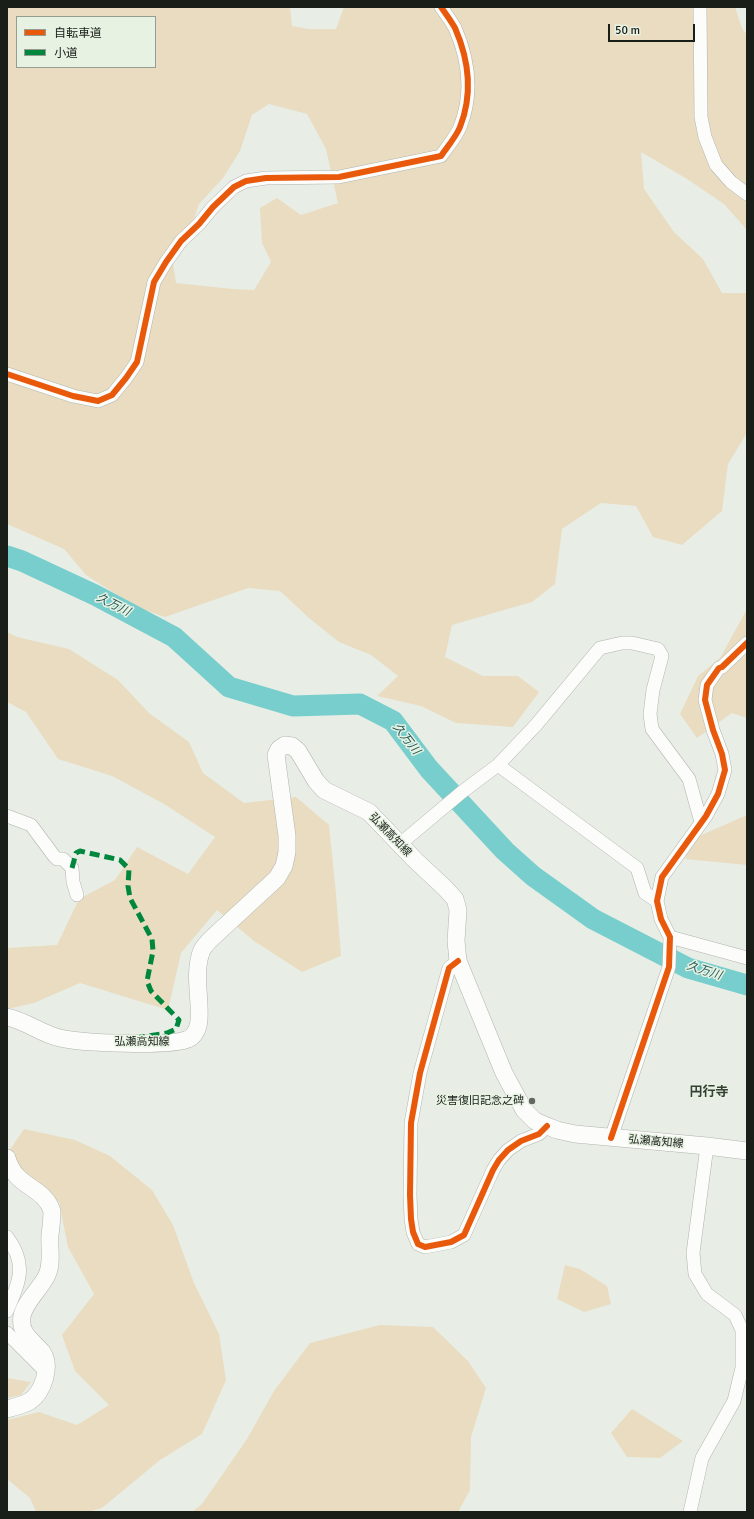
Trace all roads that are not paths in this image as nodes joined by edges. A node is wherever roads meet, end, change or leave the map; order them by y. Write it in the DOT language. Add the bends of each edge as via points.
graph roads {
  1 [pos="441,7"];
  2 [pos="700,7"];
  3 [pos="747,194"];
  4 [pos="7,374"];
  5 [pos="747,643"];
  6 [pos="498,765"];
  7 [pos="7,816"];
  8 [pos="701,822"];
  9 [pos="400,844"];
  10 [pos="77,895"];
  11 [pos="657,901"];
  12 [pos="670,937"];
  13 [pos="747,958"];
  14 [pos="458,961"];
  15 [pos="7,1017"];
  16 [pos="547,1126"];
  17 [pos="611,1138"];
  18 [pos="707,1146"];
  19 [pos="747,1151"];
  20 [pos="7,1158"];
  21 [pos="7,1237"];
  22 [pos="7,1311"];
  23 [pos="7,1333"];
  24 [pos="46,1372"];
  25 [pos="7,1410"];
  26 [pos="690,1512"];
  1 -- 4 [label="street" via="454,27 466,59 468,93 459,129 441,156 339,177 246,180 234,187 213,207 181,241 166,262 154,282 137,362 112,395 98,401 73,396"];
  2 -- 3 [label="street" via="700,117 705,137 716,166"];
  5 -- 8 [label="street" via="719,668 707,685 705,700 726,770 718,794"];
  6 -- 8 [label="street" via="536,725 600,648 632,643 658,650 662,656 653,690 650,714 652,729 689,779"];
  6 -- 9 [label="street"];
  6 -- 11 [label="street" via="637,868 645,893"];
  7 -- 10 [label="street" via="31,825 54,856 57,859 63,858 72,868 72,882"];
  8 -- 11 [label="street" via="662,877"];
  9 -- 14 [label="main road, 弘瀬高知線" via="455,899 458,910"];
  9 -- 15 [label="main road, 弘瀬高知線" via="369,812 324,790 298,751 292,746 285,745 279,749 276,756 287,836 284,866 278,878 203,949 198,972 198,1026 194,1035 177,1042 101,1042 61,1038"];
  11 -- 12 [label="street" via="660,919"];
  12 -- 13 [label="street"];
  12 -- 17 [label="street" via="669,967"];
  14 -- 16 [label="main road, 弘瀬高知線" via="515,1095 524,1110 535,1121"];
  14 -- 16 [label="street" via="449,968 413,1107 410,1196 413,1232 418,1244 425,1247 451,1242 464,1235 500,1160 508,1150 538,1134"];
  16 -- 17 [label="main road, 弘瀬高知線" via="575,1134"];
  17 -- 18 [label="main road, 弘瀬高知線"];
  18 -- 19 [label="main road, 弘瀬高知線"];
  18 -- 26 [label="street" via="693,1253 695,1274 707,1294 735,1315 742,1330 742,1368 734,1401 702,1458"];
  20 -- 24 [label="main road" via="16,1176 42,1195 50,1203 52,1211 49,1270 22,1316 22,1326 26,1335 42,1352"];
  21 -- 22 [label="street" via="15,1248 20,1267 19,1279"];
  23 -- 24 [label="street"];
  24 -- 25 [label="main road" via="38,1394 31,1400"];
}
